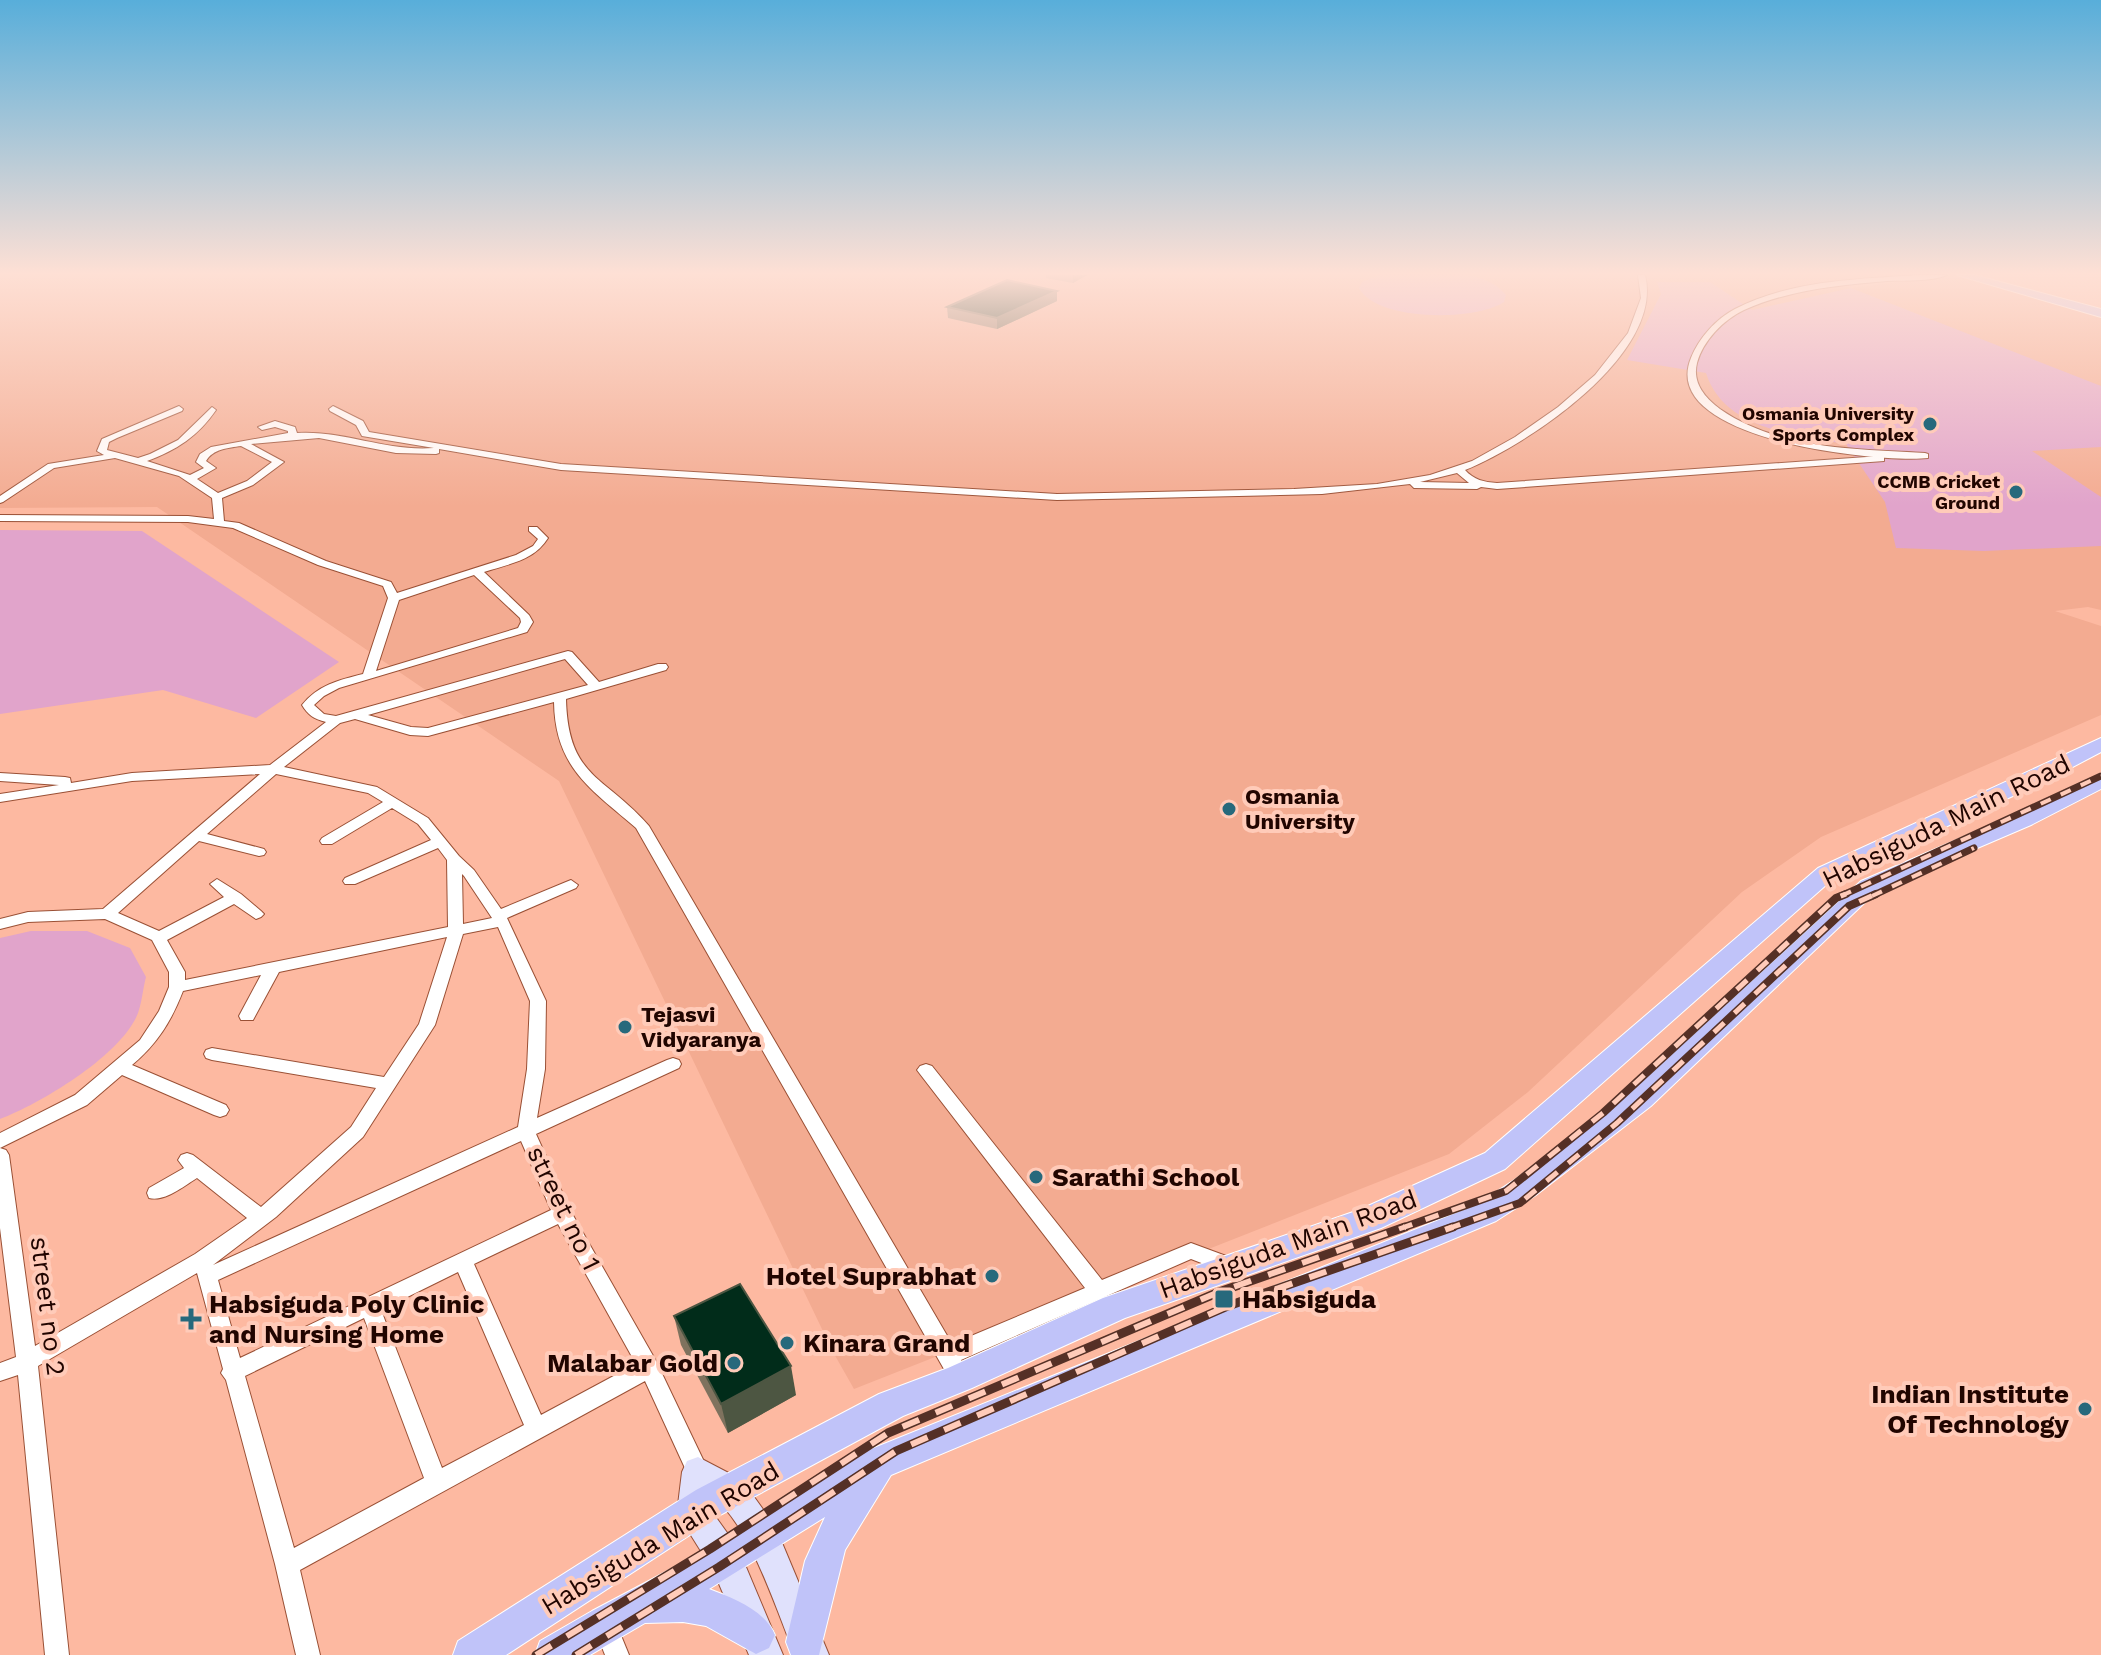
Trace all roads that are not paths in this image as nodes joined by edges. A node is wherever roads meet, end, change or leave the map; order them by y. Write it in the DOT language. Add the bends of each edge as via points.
graph roads {
  1 [pos="1618,352"];
  2 [pos="1700,352"];
  3 [pos="179,409"];
  4 [pos="333,409"];
  5 [pos="212,410"];
  6 [pos="262,427"];
  7 [pos="368,434"];
  8 [pos="333,436"];
  9 [pos="293,437"];
  10 [pos="355,443"];
  11 [pos="415,443"];
  12 [pos="245,444"];
  13 [pos="372,447"];
  14 [pos="460,448"];
  15 [pos="124,455"];
  16 [pos="141,461"];
  17 [pos="1459,469"];
  18 [pos="190,479"];
  19 [pos="1389,484"];
  20 [pos="1485,485"];
  21 [pos="217,497"];
  22 [pos="0,500"];
  23 [pos="0,518"];
  24 [pos="219,523"];
  25 [pos="533,529"];
  26 [pos="476,571"];
  27 [pos="394,598"];
  28 [pos="662,667"];
  29 [pos="368,677"];
  30 [pos="595,685"];
  31 [pos="560,697"];
  32 [pos="358,716"];
  33 [pos="336,720"];
  34 [pos="2101,744"];
  35 [pos="273,769"];
  36 [pos="0,777"];
  37 [pos="2101,781"];
  38 [pos="89,783"];
  39 [pos="0,798"];
  40 [pos="393,802"];
  41 [pos="196,836"];
  42 [pos="327,841"];
  43 [pos="440,842"];
  44 [pos="259,852"];
  45 [pos="454,859"];
  46 [pos="350,881"];
  47 [pos="217,884"];
  48 [pos="571,885"];
  49 [pos="1813,885"];
  50 [pos="236,897"];
  51 [pos="1850,905"];
  52 [pos="107,914"];
  53 [pos="256,914"];
  54 [pos="500,919"];
  55 [pos="0,924"];
  56 [pos="456,933"];
  57 [pos="158,938"];
  58 [pos="272,970"];
  59 [pos="177,987"];
  60 [pos="247,1016"];
  61 [pos="212,1054"];
  62 [pos="673,1064"];
  63 [pos="120,1067"];
  64 [pos="926,1070"];
  65 [pos="388,1084"];
  66 [pos="220,1110"];
  67 [pos="526,1132"];
  68 [pos="0,1141"];
  69 [pos="0,1155"];
  70 [pos="156,1193"];
  71 [pos="562,1213"];
  72 [pos="261,1218"];
  73 [pos="463,1261"];
  74 [pos="1232,1267"];
  75 [pos="205,1268"];
  76 [pos="1100,1292"];
  77 [pos="370,1306"];
  78 [pos="27,1362"];
  79 [pos="953,1367"];
  80 [pos="649,1368"];
  81 [pos="0,1372"];
  82 [pos="231,1373"];
  83 [pos="536,1428"];
  84 [pos="881,1462"];
  85 [pos="698,1472"];
  86 [pos="436,1481"];
  87 [pos="731,1491"];
  88 [pos="693,1513"];
  89 [pos="763,1537"];
  90 [pos="726,1560"];
  91 [pos="287,1564"];
  92 [pos="620,1629"];
  93 [pos="761,1645"];
  94 [pos="809,1648"];
  95 [pos="57,1655"];
  96 [pos="308,1655"];
  97 [pos="472,1655"];
  98 [pos="554,1655"];
  1 -- 17 [label="street" via="1602,374 1534,427"];
  2 -- 20 [label="street" via="1692,372 1701,398 1753,432 1817,446 1925,456"];
  3 -- 15 [label="street" via="118,433 100,448"];
  4 -- 7 [label="street" via="360,423"];
  5 -- 16 [label="street" via="181,444"];
  6 -- 9 [label="street" via="285,425"];
  7 -- 8 [label="street"];
  7 -- 10 [label="street"];
  7 -- 11 [label="street"];
  8 -- 9 [label="street"];
  8 -- 10 [label="street"];
  9 -- 12 [label="street"];
  10 -- 13 [label="street"];
  11 -- 13 [label="street"];
  11 -- 14 [label="street"];
  12 -- 18 [label="street" via="230,440 203,456 201,462 211,468"];
  12 -- 21 [label="street" via="279,462 250,483"];
  13 -- 14 [label="street" via="409,453"];
  14 -- 19 [label="street" via="561,467 1057,497 1289,492"];
  15 -- 16 [label="street"];
  15 -- 22 [label="street" via="51,466"];
  16 -- 18 [label="street"];
  17 -- 19 [label="street"];
  17 -- 20 [label="street"];
  18 -- 21 [label="street"];
  19 -- 20 [label="street"];
  21 -- 24 [label="street"];
  23 -- 24 [label="street"];
  24 -- 27 [label="street" via="387,584"];
  25 -- 26 [label="street" via="543,538 537,548"];
  26 -- 27 [label="street"];
  26 -- 29 [label="street" via="525,617 523,630"];
  27 -- 29 [label="street"];
  28 -- 30 [label="street"];
  29 -- 33 [label="street" via="314,696 308,705 311,712"];
  30 -- 31 [label="street"];
  30 -- 32 [label="street" via="568,655"];
  31 -- 32 [label="street" via="428,732"];
  31 -- 79 [label="street" via="558,725 574,763 642,826"];
  32 -- 33 [label="street"];
  33 -- 35 [label="street"];
  34 -- 49 [label="main road, Habsiguda Main Road" via="1826,873"];
  35 -- 38 [label="street, street no 1"];
  35 -- 40 [label="street, street no 1" via="372,790"];
  35 -- 41 [label="street"];
  36 -- 38 [label="street"];
  37 -- 51 [label="main road, Habsiguda Main Road" via="1869,886"];
  38 -- 39 [label="street"];
  40 -- 42 [label="street"];
  40 -- 43 [label="street, street no 1" via="423,821"];
  41 -- 44 [label="street"];
  41 -- 52 [label="street"];
  43 -- 45 [label="street, street no 1"];
  43 -- 46 [label="street"];
  45 -- 54 [label="street, street no 1"];
  45 -- 56 [label="street"];
  47 -- 50 [label="street"];
  48 -- 54 [label="street"];
  49 -- 51 [label="main road"];
  49 -- 74 [label="main road, Habsiguda Main Road" via="1495,1161 1370,1219"];
  50 -- 53 [label="street"];
  50 -- 57 [label="street"];
  51 -- 84 [label="main road, Habsiguda Main Road" via="1641,1099 1486,1213"];
  52 -- 55 [label="street" via="28,917"];
  52 -- 57 [label="street"];
  54 -- 56 [label="street"];
  54 -- 67 [label="street, street no 1" via="538,1001 536,1069"];
  56 -- 58 [label="street"];
  56 -- 65 [label="street" via="427,1025"];
  57 -- 59 [label="street" via="177,972"];
  58 -- 59 [label="street"];
  58 -- 60 [label="street"];
  59 -- 63 [label="street" via="146,1044"];
  61 -- 65 [label="street"];
  62 -- 67 [label="street"];
  63 -- 66 [label="street"];
  63 -- 68 [label="street" via="81,1100"];
  64 -- 76 [label="street"];
  65 -- 72 [label="street" via="357,1132"];
  67 -- 71 [label="street, street no 1"];
  67 -- 75 [label="street"];
  69 -- 78 [label="street, street no 2"];
  70 -- 72 [label="street" via="192,1164"];
  71 -- 73 [label="street"];
  71 -- 80 [label="street, street no 1"];
  72 -- 75 [label="street"];
  73 -- 77 [label="street"];
  73 -- 83 [label="street"];
  74 -- 76 [label="street" via="1191,1251"];
  74 -- 79 [label="main road, Habsiguda Main Road"];
  75 -- 78 [label="street"];
  75 -- 82 [label="street"];
  76 -- 79 [label="street"];
  77 -- 82 [label="street"];
  77 -- 86 [label="street"];
  78 -- 81 [label="street"];
  78 -- 95 [label="street, street no 2"];
  79 -- 87 [label="main road, Habsiguda Main Road"];
  80 -- 83 [label="street"];
  80 -- 85 [label="street, street no 1"];
  82 -- 91 [label="street"];
  83 -- 86 [label="street"];
  84 -- 89 [label="main road, Habsiguda Main Road"];
  84 -- 94 [label="main road" via="823,1561"];
  85 -- 87 [label="main road"];
  85 -- 88 [label="main road"];
  86 -- 91 [label="street"];
  87 -- 88 [label="main road, Habsiguda Main Road"];
  87 -- 89 [label="main road"];
  88 -- 90 [label="main road"];
  88 -- 97 [label="main road, Habsiguda Main Road"];
  89 -- 90 [label="main road, Habsiguda Main Road"];
  89 -- 94 [label="main road"];
  90 -- 92 [label="main road, Habsiguda Main Road"];
  90 -- 93 [label="main road"];
  91 -- 96 [label="street"];
  92 -- 93 [label="main road" via="690,1602 705,1604"];
  92 -- 98 [label="main road, Habsiguda Main Road"];
}
